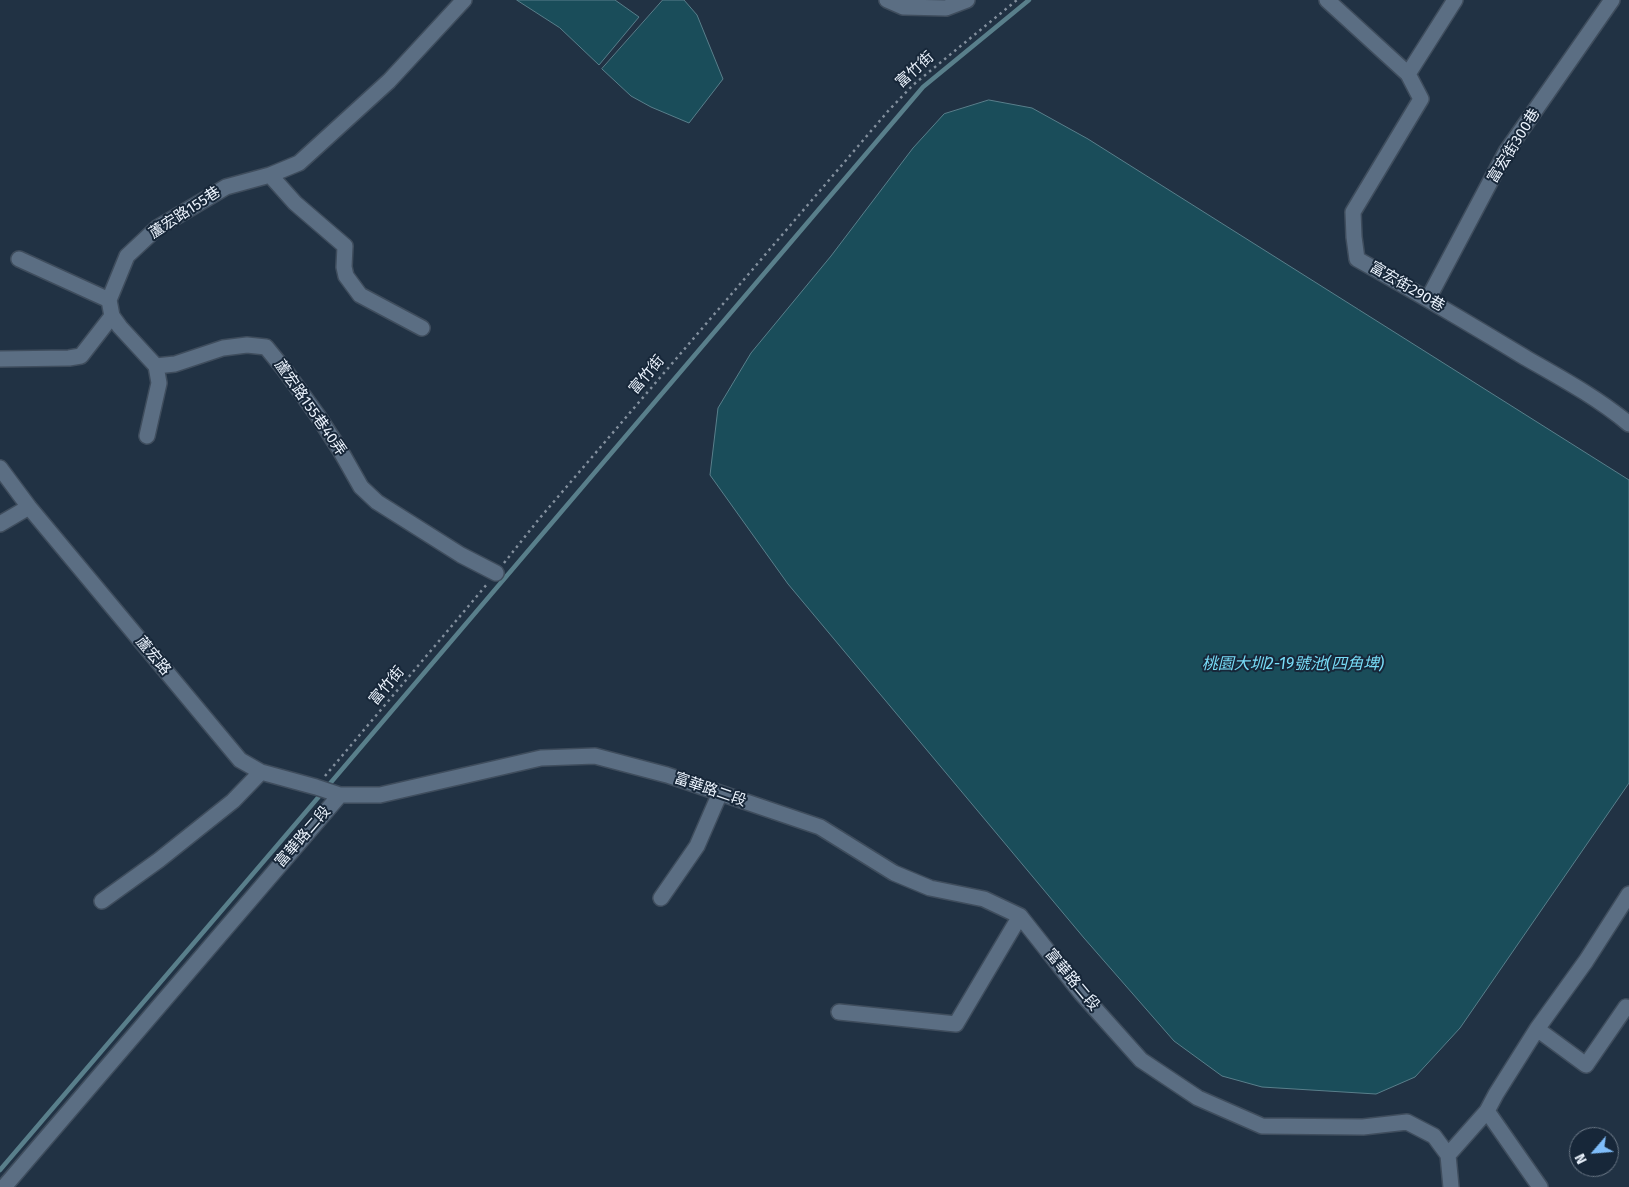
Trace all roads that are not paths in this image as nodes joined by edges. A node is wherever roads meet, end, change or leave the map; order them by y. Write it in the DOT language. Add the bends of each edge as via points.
graph roads {
  1 [pos="464,0"];
  2 [pos="887,0"];
  3 [pos="967,0"];
  4 [pos="1326,0"];
  5 [pos="1455,0"];
  6 [pos="1612,0"];
  7 [pos="1408,74"];
  8 [pos="270,175"];
  9 [pos="19,259"];
  10 [pos="1428,299"];
  11 [pos="109,300"];
  12 [pos="112,316"];
  13 [pos="422,328"];
  14 [pos="0,359"];
  15 [pos="156,366"];
  16 [pos="1629,424"];
  17 [pos="147,436"];
  18 [pos="0,468"];
  19 [pos="29,507"];
  20 [pos="0,524"];
  21 [pos="496,573"];
  22 [pos="261,772"];
  23 [pos="326,790"];
  24 [pos="720,793"];
  25 [pos="1629,894"];
  26 [pos="660,898"];
  27 [pos="102,901"];
  28 [pos="1020,916"];
  29 [pos="1626,1007"];
  30 [pos="839,1012"];
  31 [pos="1537,1029"];
  32 [pos="1487,1111"];
  33 [pos="1448,1155"];
  34 [pos="4,1187"];
  35 [pos="1451,1187"];
  36 [pos="1540,1187"];
  1 -- 8 [label="street, 蘆宏路155巷" via="389,81 322,144 299,163"];
  2 -- 3 [label="street" via="903,7 946,8"];
  4 -- 7 [label="street"];
  5 -- 7 [label="street"];
  6 -- 10 [label="street, 富宏街300巷" via="1506,152"];
  7 -- 10 [label="street, 富宏街290巷" via="1421,99 1354,212 1354,237 1357,259"];
  8 -- 11 [label="street, 蘆宏路155巷" via="226,187 157,228 127,256"];
  8 -- 13 [label="street" via="295,203 345,246 346,276 360,295"];
  9 -- 11 [label="street"];
  10 -- 16 [label="street, 富宏街290巷" via="1610,408"];
  11 -- 12 [label="street"];
  12 -- 14 [label="street" via="81,356"];
  12 -- 15 [label="street"];
  15 -- 17 [label="street" via="159,383"];
  15 -- 21 [label="street, 蘆宏路155巷40弄" via="175,364 223,348 266,347 318,416 361,487 376,502"];
  18 -- 19 [label="street, 蘆宏路"];
  19 -- 20 [label="street"];
  19 -- 22 [label="street, 蘆宏路" via="240,760"];
  22 -- 23 [label="street, 蘆宏路"];
  22 -- 27 [label="street" via="233,801"];
  23 -- 24 [label="street, 富華路二段" via="380,795 541,758 595,756"];
  23 -- 34 [label="street, 富華路二段"];
  24 -- 26 [label="street" via="697,846"];
  24 -- 28 [label="street, 富華路二段" via="820,827 894,874 930,888 984,899"];
  25 -- 31 [label="street"];
  28 -- 30 [label="street" via="956,1024"];
  28 -- 33 [label="street, 富華路二段" via="1081,993 1141,1060 1198,1098 1262,1126 1363,1127 1407,1122 1434,1136"];
  29 -- 31 [label="street" via="1586,1065"];
  31 -- 32 [label="street"];
  32 -- 33 [label="street"];
  32 -- 36 [label="street"];
  33 -- 35 [label="street"];
}
